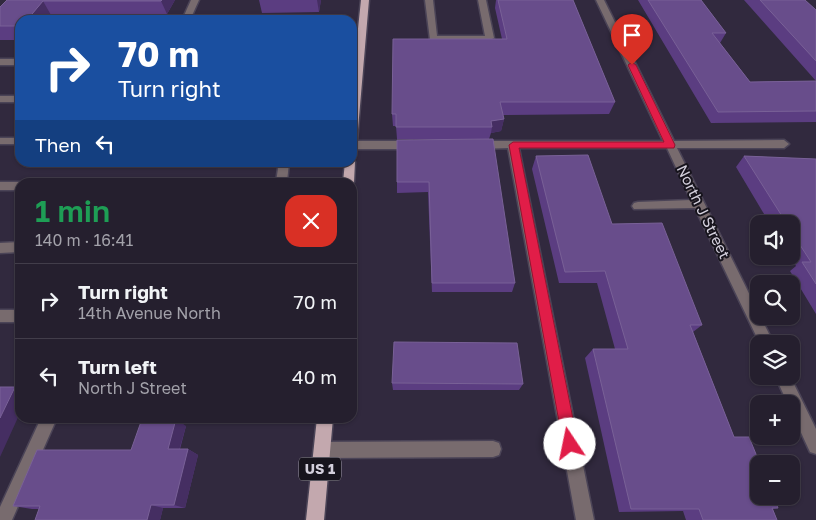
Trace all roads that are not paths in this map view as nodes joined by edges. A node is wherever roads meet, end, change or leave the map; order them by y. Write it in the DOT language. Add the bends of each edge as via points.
graph roads {
  1 [pos="195,0"];
  2 [pos="365,0"];
  3 [pos="429,0"];
  4 [pos="482,0"];
  5 [pos="600,0"];
  6 [pos="188,15"];
  7 [pos="357,53"];
  8 [pos="0,62"];
  9 [pos="15,62"];
  10 [pos="0,99"];
  11 [pos="15,99"];
  12 [pos="0,141"];
  13 [pos="15,141"];
  14 [pos="784,144"];
  15 [pos="357,145"];
  16 [pos="426,145"];
  17 [pos="465,145"];
  18 [pos="513,145"];
  19 [pos="671,145"];
  20 [pos="0,186"];
  21 [pos="15,186"];
  22 [pos="699,204"];
  23 [pos="638,206"];
  24 [pos="0,248"];
  25 [pos="15,248"];
  26 [pos="0,316"];
  27 [pos="15,316"];
  28 [pos="763,335"];
  29 [pos="786,385"];
  30 [pos="47,423"];
  31 [pos="325,423"];
  32 [pos="816,446"];
  33 [pos="322,450"];
  34 [pos="492,450"];
  35 [pos="4,520"];
  36 [pos="315,520"];
  37 [pos="585,520"];
  1 -- 6 [label="street"];
  2 -- 7 [label="main road"];
  3 -- 4 [label="street" via="432,38 490,38"];
  5 -- 19 [label="street, North J Street"];
  8 -- 9 [label="street"];
  10 -- 11 [label="street"];
  12 -- 13 [label="street"];
  14 -- 19 [label="street"];
  15 -- 16 [label="street"];
  17 -- 18 [label="street"];
  18 -- 19 [label="street"];
  18 -- 37 [label="street"];
  19 -- 22 [label="street, North J Street"];
  20 -- 21 [label="street"];
  22 -- 23 [label="street"];
  22 -- 28 [label="street, North J Street"];
  24 -- 25 [label="street"];
  26 -- 27 [label="street"];
  29 -- 32 [label="street"];
  30 -- 35 [label="street"];
  31 -- 33 [label="main road, US 1"];
  33 -- 34 [label="street"];
  33 -- 36 [label="main road, US 1"];
}
